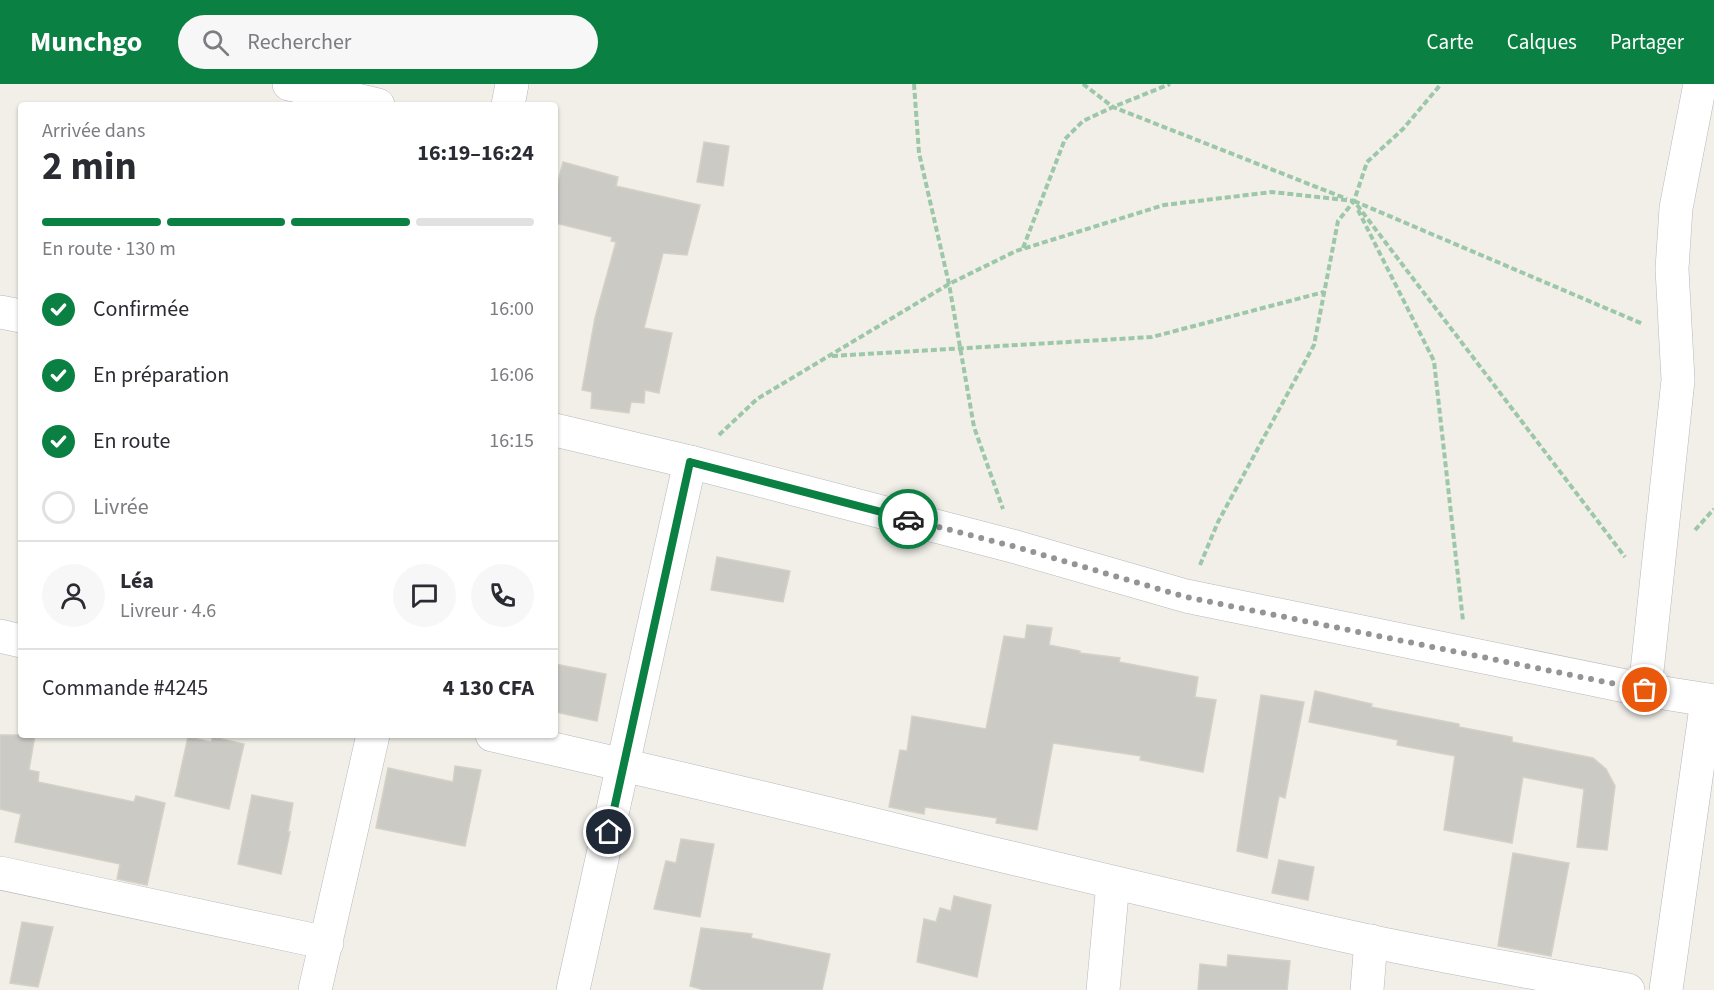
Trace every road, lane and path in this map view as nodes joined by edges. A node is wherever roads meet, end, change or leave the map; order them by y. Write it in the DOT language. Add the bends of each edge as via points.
graph roads {
  1 [pos="289,84"];
  2 [pos="512,84"];
  3 [pos="914,84"];
  4 [pos="1083,84"];
  5 [pos="1170,84"];
  6 [pos="1441,84"];
  7 [pos="1700,84"];
  8 [pos="365,102"];
  9 [pos="509,102"];
  10 [pos="1113,106"];
  11 [pos="1354,201"];
  12 [pos="1022,249"];
  13 [pos="949,284"];
  14 [pos="1324,292"];
  15 [pos="0,312"];
  16 [pos="18,315"];
  17 [pos="1677,339"];
  18 [pos="831,356"];
  19 [pos="558,431"];
  20 [pos="690,462"];
  21 [pos="1016,547"];
  22 [pos="1631,565"];
  23 [pos="1186,597"];
  24 [pos="0,636"];
  25 [pos="18,639"];
  26 [pos="1467,654"];
  27 [pos="1645,690"];
  28 [pos="1710,700"];
  29 [pos="372,738"];
  30 [pos="506,738"];
  31 [pos="625,764"];
  32 [pos="0,873"];
  33 [pos="1113,883"];
  34 [pos="1371,941"];
  35 [pos="327,943"];
  36 [pos="315,990"];
  37 [pos="573,990"];
  38 [pos="1103,990"];
  39 [pos="1367,990"];
  40 [pos="1628,990"];
  41 [pos="1666,990"];
  1 -- 8 [label="street"];
  2 -- 9 [label="street"];
  3 -- 13 [label="path" via="919,153"];
  4 -- 10 [label="path"];
  5 -- 10 [label="path"];
  6 -- 11 [label="path" via="1404,129 1367,162"];
  7 -- 17 [label="street" via="1677,208 1672,269"];
  10 -- 11 [label="path"];
  10 -- 12 [label="path" via="1083,122 1065,140"];
  11 -- 12 [label="path" via="1272,192 1164,205"];
  11 -- 14 [label="path" via="1338,221"];
  11 -- 17 [label="path"];
  11 -- 22 [label="path"];
  11 -- 26 [label="path" via="1434,361"];
  12 -- 13 [label="path"];
  13 -- 18 [label="path"];
  13 -- 21 [label="path" via="974,427"];
  14 -- 18 [label="path" via="1152,337"];
  14 -- 23 [label="path" via="1314,345 1218,522"];
  15 -- 16 [label="street"];
  17 -- 27 [label="street" via="1678,380"];
  18 -- 20 [label="path" via="757,399"];
  19 -- 20 [label="street"];
  20 -- 21 [label="street"];
  20 -- 31 [label="street"];
  21 -- 23 [label="street"];
  23 -- 26 [label="street"];
  24 -- 25 [label="street"];
  26 -- 27 [label="street"];
  27 -- 28 [label="street"];
  28 -- 41 [label="street"];
  29 -- 35 [label="street"];
  30 -- 31 [label="street"];
  31 -- 33 [label="street"];
  31 -- 37 [label="street"];
  32 -- 35 [label="street"];
  33 -- 34 [label="street"];
  33 -- 38 [label="street"];
  34 -- 39 [label="street"];
  34 -- 40 [label="street"];
  35 -- 36 [label="street"];
}
